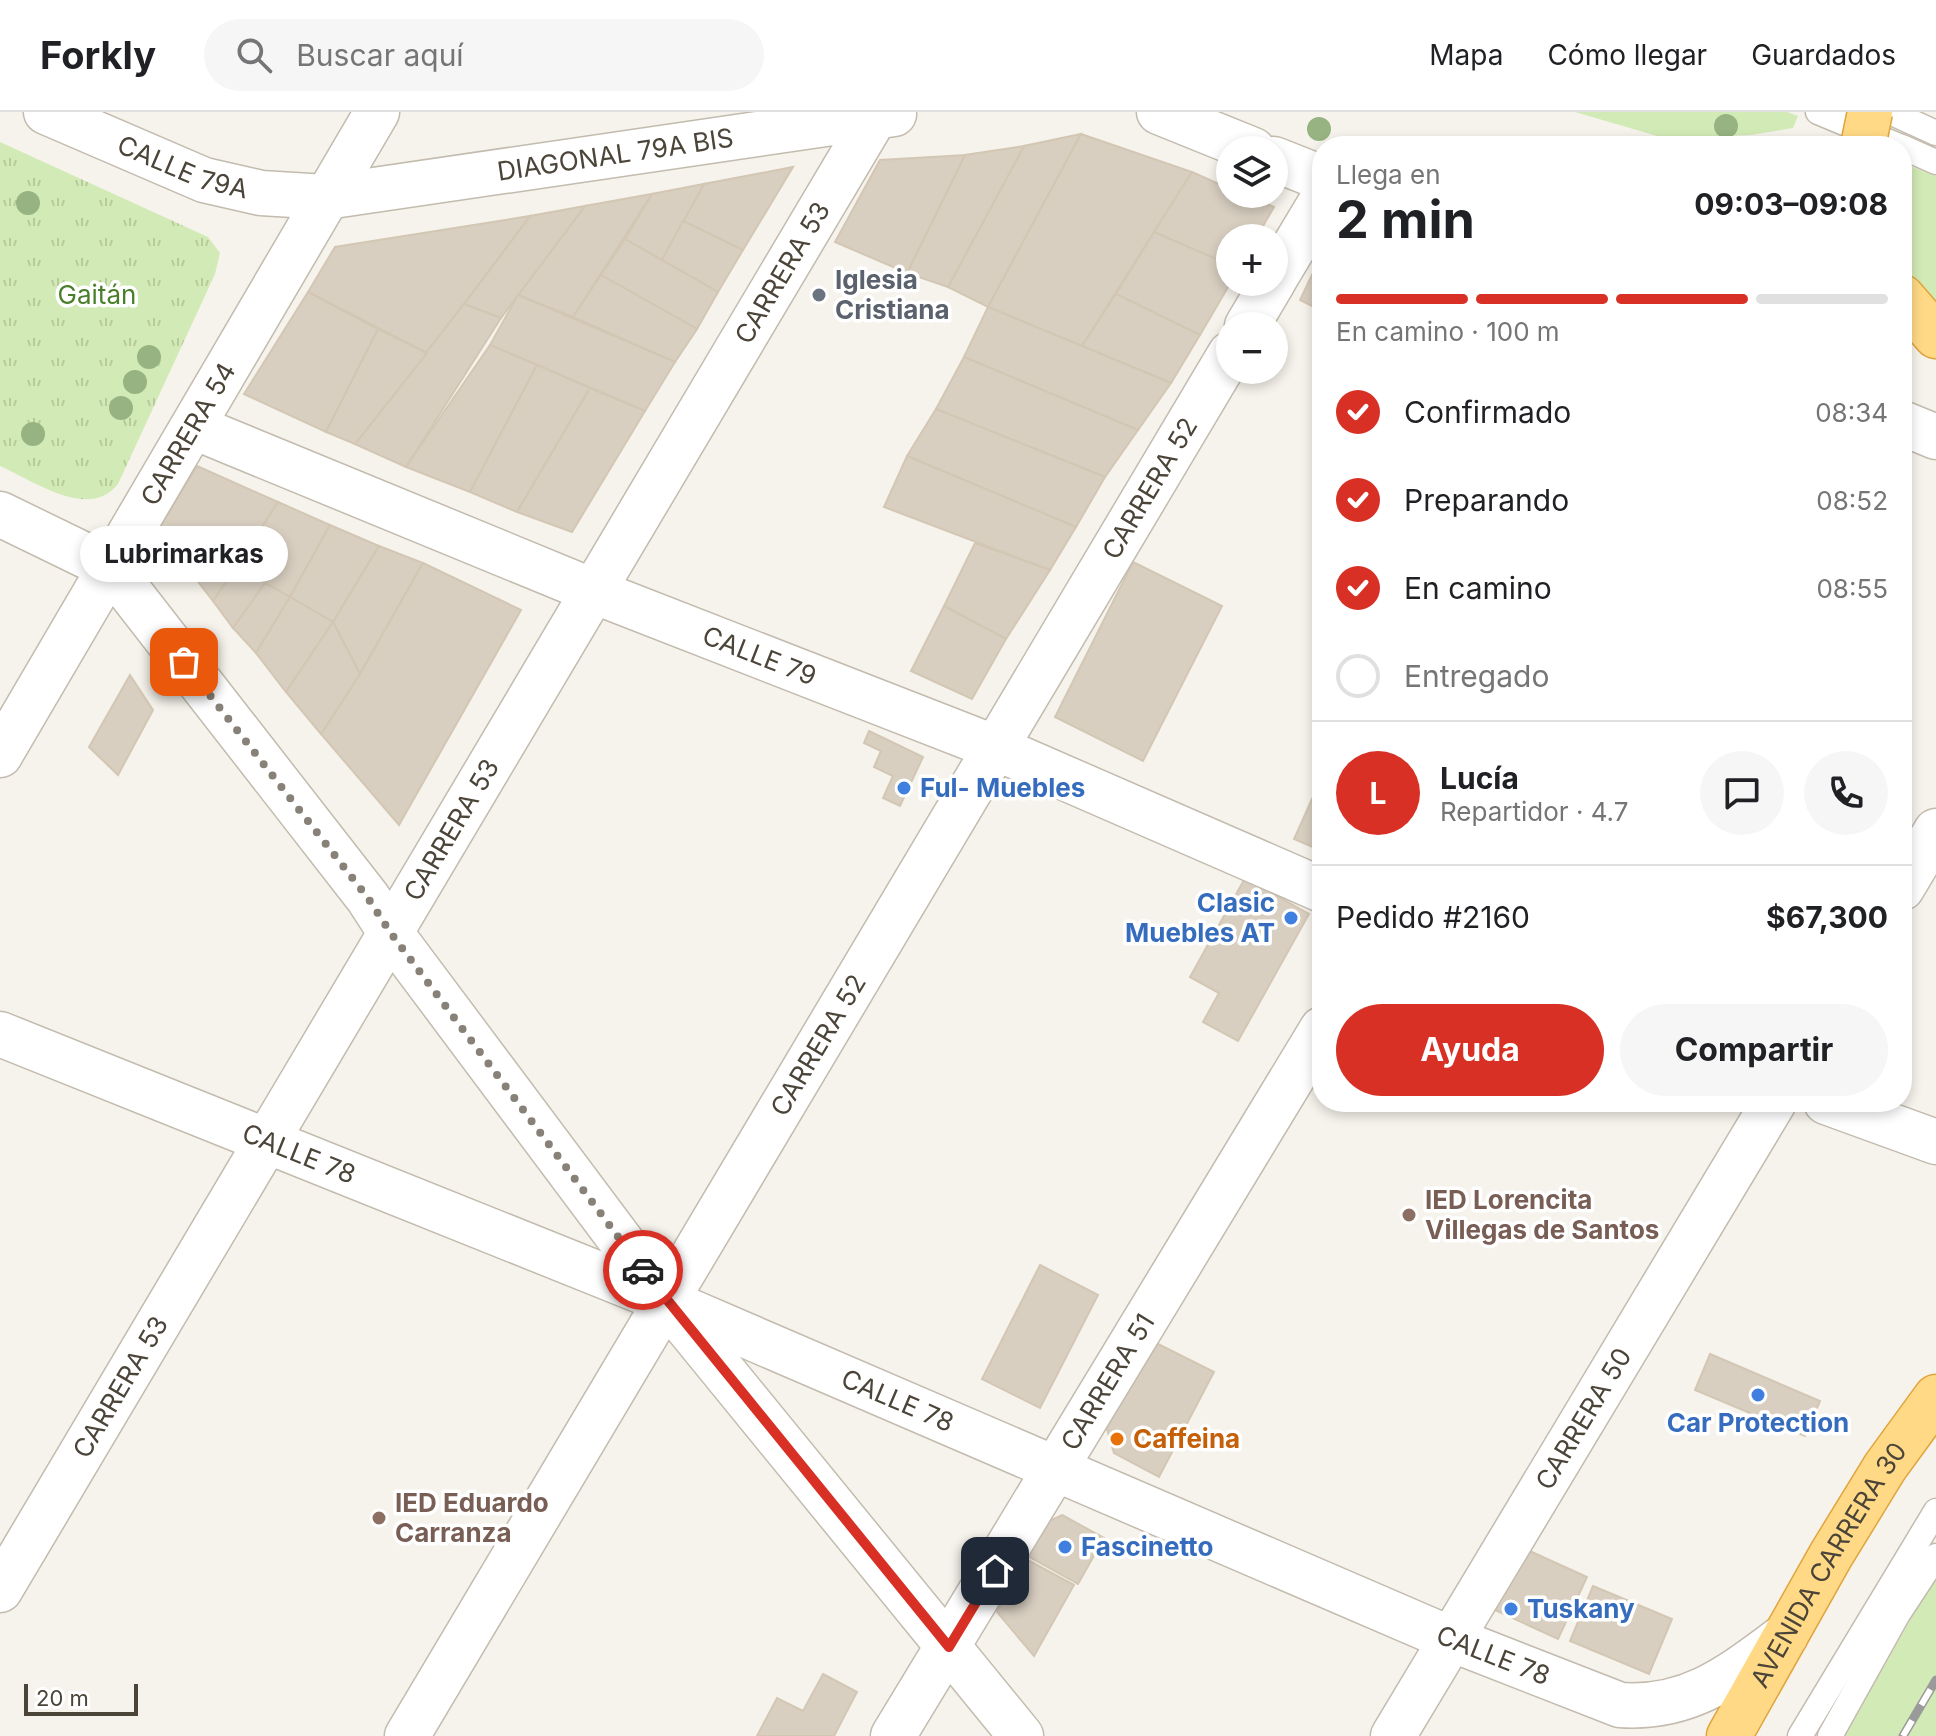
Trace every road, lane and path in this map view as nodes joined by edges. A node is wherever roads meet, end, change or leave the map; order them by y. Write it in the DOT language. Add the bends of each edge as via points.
graph roads {
  1 [pos="46,112"];
  2 [pos="377,112"];
  3 [pos="1159,112"];
  4 [pos="1818,112"];
  5 [pos="1870,112"];
  6 [pos="1890,112"];
  7 [pos="886,113"];
  8 [pos="1936,133"];
  9 [pos="1218,136"];
  10 [pos="1865,136"];
  11 [pos="1877,136"];
  12 [pos="1912,151"];
  13 [pos="1936,162"];
  14 [pos="1288,165"];
  15 [pos="1312,174"];
  16 [pos="326,197"];
  17 [pos="1312,217"];
  18 [pos="1288,257"];
  19 [pos="1912,308"];
  20 [pos="1936,336"];
  21 [pos="1216,378"];
  22 [pos="1912,406"];
  23 [pos="1936,416"];
  24 [pos="194,427"];
  25 [pos="1912,427"];
  26 [pos="1936,437"];
  27 [pos="0,514"];
  28 [pos="111,568"];
  29 [pos="593,591"];
  30 [pos="996,748"];
  31 [pos="0,755"];
  32 [pos="1936,831"];
  33 [pos="1912,871"];
  34 [pos="1312,886"];
  35 [pos="390,932"];
  36 [pos="0,1034"];
  37 [pos="1312,1045"];
  38 [pos="1768,1112"];
  39 [pos="1854,1112"];
  40 [pos="267,1140"];
  41 [pos="1936,1142"];
  42 [pos="666,1301"];
  43 [pos="1936,1397"];
  44 [pos="1055,1469"];
  45 [pos="1936,1511"];
  46 [pos="1936,1556"];
  47 [pos="0,1590"];
  48 [pos="1786,1635"];
  49 [pos="1451,1639"];
  50 [pos="949,1647"];
  51 [pos="407,1736"];
  52 [pos="893,1736"];
  53 [pos="1021,1736"];
  54 [pos="1393,1736"];
  55 [pos="1729,1736"];
  56 [pos="1800,1736"];
  57 [pos="1830,1736"];
  1 -- 16 [label="street, CALLE 79A" via="204,180 261,193"];
  2 -- 16 [label="street, CARRERA 54"];
  3 -- 9 [label="street"];
  4 -- 11 [label="lane"];
  5 -- 10 [label="highway, bridge"];
  6 -- 8 [label="lane"];
  7 -- 16 [label="street, DIAGONAL 79A BIS"];
  7 -- 29 [label="street, CARRERA 53"];
  12 -- 13 [label="lane"];
  14 -- 15 [label="street"];
  16 -- 24 [label="street, CARRERA 54"];
  17 -- 18 [label="street"];
  19 -- 20 [label="highway"];
  21 -- 30 [label="street, CARRERA 52"];
  22 -- 23 [label="street"];
  24 -- 28 [label="street, CARRERA 54"];
  24 -- 29 [label="street, CALLE 79"];
  25 -- 26 [label="street"];
  27 -- 28 [label="street"];
  28 -- 31 [label="street, CARRERA 54"];
  28 -- 35 [label="street"];
  29 -- 30 [label="street, CALLE 79"];
  29 -- 35 [label="street, CARRERA 53"];
  30 -- 34 [label="street, CALLE 79"];
  30 -- 42 [label="street, CARRERA 52"];
  32 -- 33 [label="street"];
  35 -- 40 [label="street, CARRERA 53"];
  35 -- 42 [label="street"];
  36 -- 40 [label="street, CALLE 78"];
  37 -- 44 [label="street, CARRERA 51"];
  38 -- 49 [label="street, CARRERA 50"];
  39 -- 41 [label="street"];
  40 -- 42 [label="street, CALLE 78"];
  40 -- 47 [label="street, CARRERA 53"];
  42 -- 44 [label="street, CALLE 78"];
  42 -- 50 [label="street"];
  42 -- 51 [label="street, CARRERA 52"];
  43 -- 48 [label="highway, AVENIDA CARRERA 30" via="1885,1467"];
  44 -- 49 [label="street, CALLE 78"];
  44 -- 50 [label="street, CARRERA 51"];
  45 -- 56 [label="lane"];
  46 -- 57 [label="lane"];
  48 -- 49 [label="street, CALLE 78" via="1699,1694 1646,1707 1620,1705"];
  48 -- 55 [label="highway, AVENIDA CARRERA 30"];
  49 -- 54 [label="street, CARRERA 50"];
  50 -- 52 [label="street, CARRERA 51"];
  50 -- 53 [label="street"];
}
